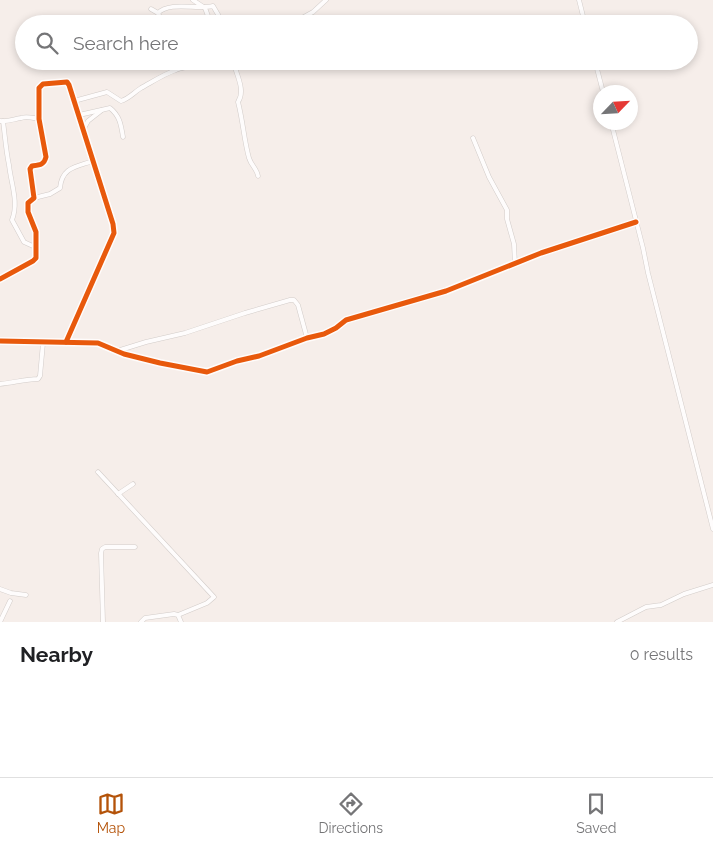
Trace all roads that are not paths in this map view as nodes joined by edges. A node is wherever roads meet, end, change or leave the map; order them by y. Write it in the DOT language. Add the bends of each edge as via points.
graph roads {
  1 [pos="193,0"];
  2 [pos="326,0"];
  3 [pos="579,0"];
  4 [pos="205,8"];
  5 [pos="151,9"];
  6 [pos="158,13"];
  7 [pos="208,15"];
  8 [pos="218,15"];
  9 [pos="307,15"];
  10 [pos="583,15"];
  11 [pos="175,70"];
  12 [pos="236,70"];
  13 [pos="598,70"];
  14 [pos="601,85"];
  15 [pos="74,101"];
  16 [pos="104,109"];
  17 [pos="78,115"];
  18 [pos="39,119"];
  19 [pos="2,121"];
  20 [pos="83,130"];
  21 [pos="613,130"];
  22 [pos="123,138"];
  23 [pos="473,138"];
  24 [pos="93,161"];
  25 [pos="258,176"];
  26 [pos="34,198"];
  27 [pos="636,222"];
  28 [pos="35,247"];
  29 [pos="515,264"];
  30 [pos="0,279"];
  31 [pos="307,338"];
  32 [pos="0,341"];
  33 [pos="66,342"];
  34 [pos="43,343"];
  35 [pos="117,351"];
  36 [pos="0,384"];
  37 [pos="98,472"];
  38 [pos="133,484"];
  39 [pos="118,494"];
  40 [pos="713,529"];
  41 [pos="135,547"];
  42 [pos="713,585"];
  43 [pos="0,589"];
  44 [pos="26,595"];
  45 [pos="10,601"];
  46 [pos="178,615"];
  47 [pos="0,622"];
  48 [pos="103,622"];
  49 [pos="141,622"];
  50 [pos="181,622"];
  51 [pos="617,622"];
  1 -- 4 [label="street"];
  2 -- 9 [label="street"];
  3 -- 10 [label="street"];
  4 -- 6 [label="street" via="168,7"];
  4 -- 7 [label="street"];
  4 -- 8 [label="street" via="213,6"];
  5 -- 6 [label="street"];
  11 -- 15 [label="street" via="121,101 107,92"];
  12 -- 25 [label="street" via="242,96 238,102 242,127 250,160"];
  13 -- 14 [label="street"];
  15 -- 17 [label="street"];
  15 -- 18 [label="street" via="67,82 43,84 39,88"];
  16 -- 17 [label="street"];
  16 -- 20 [label="street" via="88,121"];
  16 -- 22 [label="street" via="110,108 117,114"];
  17 -- 20 [label="street"];
  18 -- 19 [label="street" via="29,117"];
  18 -- 26 [label="street" via="46,157 42,165 30,169"];
  19 -- 28 [label="street" via="15,201 12,220 24,242"];
  20 -- 24 [label="street"];
  21 -- 27 [label="street"];
  23 -- 29 [label="street" via="507,210"];
  24 -- 26 [label="street" via="68,170 60,188"];
  24 -- 33 [label="street" via="114,233"];
  26 -- 28 [label="street" via="28,203 28,212 36,232"];
  27 -- 29 [label="street"];
  27 -- 40 [label="street"];
  28 -- 30 [label="street" via="36,258 33,261"];
  29 -- 31 [label="street" via="446,291 346,320 330,332"];
  31 -- 35 [label="street" via="207,372"];
  31 -- 35 [label="street" via="298,305 290,300"];
  32 -- 34 [label="street"];
  33 -- 34 [label="street"];
  33 -- 35 [label="street" via="98,343"];
  34 -- 36 [label="street" via="38,379"];
  37 -- 39 [label="street"];
  38 -- 39 [label="street"];
  39 -- 46 [label="street" via="214,597"];
  41 -- 48 [label="street" via="102,549"];
  42 -- 51 [label="street" via="648,606"];
  43 -- 44 [label="street"];
  45 -- 47 [label="street"];
  46 -- 49 [label="street" via="145,618"];
  46 -- 50 [label="street"];
}
